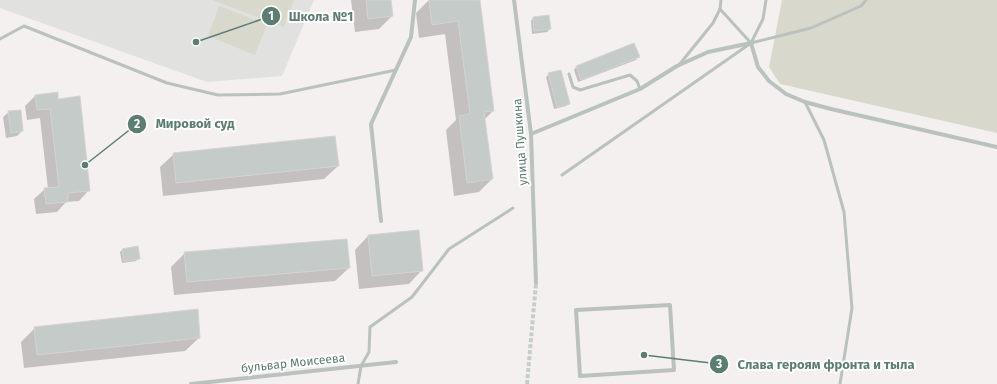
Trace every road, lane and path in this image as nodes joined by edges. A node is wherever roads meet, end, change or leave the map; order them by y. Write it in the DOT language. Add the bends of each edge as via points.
graph roads {
  1 [pos="415,0"];
  2 [pos="514,0"];
  3 [pos="721,0"];
  4 [pos="766,0"];
  5 [pos="866,0"];
  6 [pos="720,9"];
  7 [pos="0,39"];
  8 [pos="751,43"];
  9 [pos="677,66"];
  10 [pos="396,70"];
  11 [pos="569,74"];
  12 [pos="640,89"];
  13 [pos="805,102"];
  14 [pos="532,134"];
  15 [pos="997,147"];
  16 [pos="562,175"];
  17 [pos="513,208"];
  18 [pos="382,221"];
  19 [pos="536,283"];
  20 [pos="576,310"];
  21 [pos="396,362"];
  22 [pos="361,366"];
  23 [pos="192,384"];
  24 [pos="358,384"];
  25 [pos="840,384"];
  1 -- 10 [label="street" via="411,37"];
  2 -- 14 [label="street, улица Пушкина"];
  3 -- 6 [label="lane"];
  4 -- 8 [label="lane" via="763,19"];
  5 -- 8 [label="lane" via="862,6 811,28"];
  6 -- 8 [label="lane"];
  6 -- 9 [label="lane" via="713,23"];
  7 -- 10 [label="lane" via="24,26 167,83 218,95 280,94"];
  8 -- 9 [label="street" via="708,52"];
  8 -- 13 [label="street" via="758,67 769,81 786,94"];
  8 -- 16 [label="lane"];
  9 -- 12 [label="street"];
  10 -- 18 [label="street" via="371,124"];
  11 -- 12 [label="lane" via="573,87 580,90 630,75 637,81"];
  12 -- 14 [label="street"];
  13 -- 15 [label="street"];
  13 -- 25 [label="lane" via="824,140 844,212 852,308"];
  14 -- 19 [label="street, улица Пушкина"];
  17 -- 22 [label="lane" via="449,249 412,297 370,327 369,352"];
  20 -- 20 [label="street" via="670,305 674,370 580,376"];
  21 -- 22 [label="street, бульвар Моисеева"];
  22 -- 23 [label="street, бульвар Моисеева"];
  22 -- 24 [label="lane"];
}
